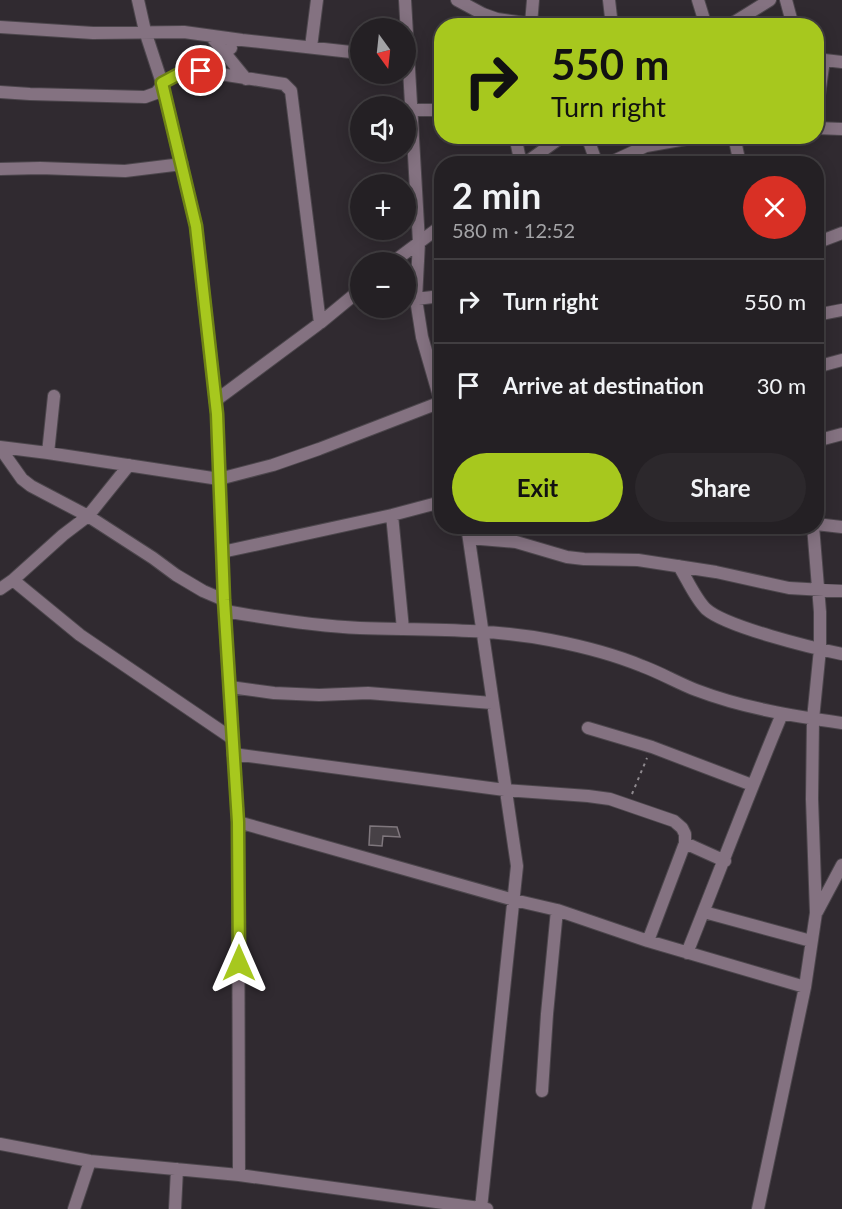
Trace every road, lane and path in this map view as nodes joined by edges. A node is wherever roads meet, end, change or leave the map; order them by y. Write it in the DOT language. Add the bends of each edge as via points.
graph roads {
  1 [pos="138,0"];
  2 [pos="317,0"];
  3 [pos="405,0"];
  4 [pos="457,0"];
  5 [pos="533,0"];
  6 [pos="609,0"];
  7 [pos="698,0"];
  8 [pos="770,0"];
  9 [pos="786,0"];
  10 [pos="406,18"];
  11 [pos="494,18"];
  12 [pos="532,18"];
  13 [pos="611,18"];
  14 [pos="704,18"];
  15 [pos="741,18"];
  16 [pos="791,18"];
  17 [pos="0,27"];
  18 [pos="145,31"];
  19 [pos="211,36"];
  20 [pos="242,40"];
  21 [pos="311,47"];
  22 [pos="224,52"];
  23 [pos="350,52"];
  24 [pos="824,60"];
  25 [pos="842,62"];
  26 [pos="201,71"];
  27 [pos="246,79"];
  28 [pos="162,83"];
  29 [pos="0,92"];
  30 [pos="416,110"];
  31 [pos="434,110"];
  32 [pos="824,128"];
  33 [pos="842,129"];
  34 [pos="551,144"];
  35 [pos="657,144"];
  36 [pos="534,156"];
  37 [pos="624,156"];
  38 [pos="414,162"];
  39 [pos="182,164"];
  40 [pos="0,169"];
  41 [pos="434,230"];
  42 [pos="842,233"];
  43 [pos="824,240"];
  44 [pos="419,242"];
  45 [pos="406,252"];
  46 [pos="416,276"];
  47 [pos="434,297"];
  48 [pos="350,298"];
  49 [pos="416,299"];
  50 [pos="842,310"];
  51 [pos="824,313"];
  52 [pos="320,322"];
  53 [pos="842,360"];
  54 [pos="824,365"];
  55 [pos="434,378"];
  56 [pos="54,396"];
  57 [pos="215,401"];
  58 [pos="434,405"];
  59 [pos="842,434"];
  60 [pos="824,439"];
  61 [pos="0,448"];
  62 [pos="48,453"];
  63 [pos="129,465"];
  64 [pos="219,480"];
  65 [pos="434,504"];
  66 [pos="392,515"];
  67 [pos="88,516"];
  68 [pos="824,526"];
  69 [pos="842,527"];
  70 [pos="468,534"];
  71 [pos="478,534"];
  72 [pos="816,534"];
  73 [pos="222,552"];
  74 [pos="679,566"];
  75 [pos="13,580"];
  76 [pos="0,589"];
  77 [pos="819,590"];
  78 [pos="842,591"];
  79 [pos="225,606"];
  80 [pos="403,629"];
  81 [pos="482,630"];
  82 [pos="820,649"];
  83 [pos="842,654"];
  84 [pos="230,687"];
  85 [pos="492,704"];
  86 [pos="782,714"];
  87 [pos="813,719"];
  88 [pos="842,723"];
  89 [pos="588,728"];
  90 [pos="233,739"];
  91 [pos="651,747"];
  92 [pos="233,754"];
  93 [pos="752,786"];
  94 [pos="505,790"];
  95 [pos="628,804"];
  96 [pos="238,822"];
  97 [pos="685,843"];
  98 [pos="725,861"];
  99 [pos="842,865"];
  100 [pos="829,891"];
  101 [pos="842,894"];
  102 [pos="514,900"];
  103 [pos="557,910"];
  104 [pos="704,912"];
  105 [pos="816,913"];
  106 [pos="648,941"];
  107 [pos="811,941"];
  108 [pos="687,953"];
  109 [pos="805,987"];
  110 [pos="542,1091"];
  111 [pos="0,1144"];
  112 [pos="90,1161"];
  113 [pos="177,1169"];
  114 [pos="239,1175"];
  115 [pos="467,1208"];
  116 [pos="481,1208"];
  117 [pos="74,1209"];
  118 [pos="175,1209"];
  119 [pos="487,1209"];
  120 [pos="758,1209"];
  1 -- 18 [label="street"];
  2 -- 21 [label="street"];
  3 -- 10 [label="street"];
  4 -- 11 [label="street"];
  5 -- 12 [label="street"];
  6 -- 13 [label="street"];
  7 -- 14 [label="street"];
  8 -- 15 [label="street"];
  9 -- 16 [label="street"];
  17 -- 18 [label="street" via="93,33"];
  18 -- 19 [label="street"];
  18 -- 28 [label="street"];
  19 -- 20 [label="street"];
  19 -- 22 [label="street"];
  20 -- 21 [label="street"];
  20 -- 22 [label="street"];
  21 -- 23 [label="street"];
  22 -- 26 [label="street"];
  22 -- 27 [label="street"];
  24 -- 25 [label="street"];
  26 -- 27 [label="street"];
  26 -- 28 [label="street" via="177,75"];
  27 -- 52 [label="street" via="284,84 291,91"];
  28 -- 29 [label="street" via="152,96 137,97"];
  28 -- 39 [label="street"];
  30 -- 31 [label="street"];
  32 -- 33 [label="street"];
  34 -- 36 [label="street"];
  35 -- 37 [label="street"];
  38 -- 44 [label="street"];
  39 -- 40 [label="street" via="125,171"];
  39 -- 57 [label="street" via="196,226"];
  41 -- 44 [label="street"];
  42 -- 43 [label="street"];
  44 -- 45 [label="street"];
  44 -- 46 [label="street"];
  47 -- 49 [label="street"];
  48 -- 52 [label="street"];
  49 -- 55 [label="street"];
  50 -- 51 [label="street"];
  52 -- 57 [label="street"];
  53 -- 54 [label="street"];
  56 -- 62 [label="street"];
  57 -- 64 [label="street"];
  58 -- 64 [label="street" via="301,456"];
  59 -- 60 [label="street"];
  61 -- 62 [label="street"];
  61 -- 67 [label="street" via="31,486"];
  62 -- 63 [label="street"];
  63 -- 64 [label="street"];
  63 -- 67 [label="street"];
  64 -- 73 [label="street"];
  65 -- 66 [label="street"];
  66 -- 73 [label="street"];
  66 -- 80 [label="street"];
  67 -- 75 [label="street"];
  67 -- 79 [label="street"];
  68 -- 69 [label="street"];
  70 -- 81 [label="street"];
  71 -- 74 [label="street" via="584,559"];
  72 -- 77 [label="street"];
  73 -- 79 [label="street"];
  74 -- 77 [label="street" via="789,588"];
  74 -- 82 [label="street" via="703,607 712,614"];
  75 -- 76 [label="street"];
  75 -- 90 [label="street" via="80,635"];
  77 -- 78 [label="street"];
  77 -- 82 [label="street"];
  79 -- 80 [label="street" via="288,622"];
  79 -- 84 [label="street"];
  80 -- 81 [label="street"];
  81 -- 85 [label="street"];
  81 -- 86 [label="street" via="582,647 640,664 695,690"];
  82 -- 83 [label="street"];
  82 -- 87 [label="street"];
  84 -- 85 [label="street" via="274,693 368,693"];
  84 -- 90 [label="street"];
  85 -- 94 [label="street"];
  86 -- 87 [label="street"];
  86 -- 93 [label="street"];
  87 -- 88 [label="street"];
  87 -- 105 [label="street"];
  89 -- 91 [label="street"];
  90 -- 92 [label="street"];
  91 -- 93 [label="street"];
  91 -- 95 [label="path"];
  92 -- 94 [label="street"];
  92 -- 96 [label="street"];
  93 -- 98 [label="street"];
  94 -- 95 [label="street" via="588,796"];
  94 -- 102 [label="street" via="517,866"];
  95 -- 97 [label="street" via="674,821 685,834"];
  96 -- 102 [label="street"];
  96 -- 114 [label="street"];
  97 -- 98 [label="street"];
  97 -- 106 [label="street"];
  98 -- 104 [label="street"];
  99 -- 100 [label="street"];
  100 -- 101 [label="street"];
  100 -- 105 [label="street"];
  102 -- 103 [label="street"];
  102 -- 116 [label="street"];
  103 -- 106 [label="street"];
  103 -- 110 [label="street"];
  104 -- 107 [label="street"];
  104 -- 108 [label="street"];
  105 -- 107 [label="street"];
  106 -- 108 [label="street"];
  107 -- 109 [label="street"];
  108 -- 109 [label="street"];
  109 -- 120 [label="street"];
  111 -- 112 [label="street"];
  112 -- 113 [label="street"];
  112 -- 117 [label="street"];
  113 -- 114 [label="street"];
  113 -- 118 [label="street"];
  114 -- 115 [label="street"];
  115 -- 116 [label="street"];
  116 -- 119 [label="street"];
}
